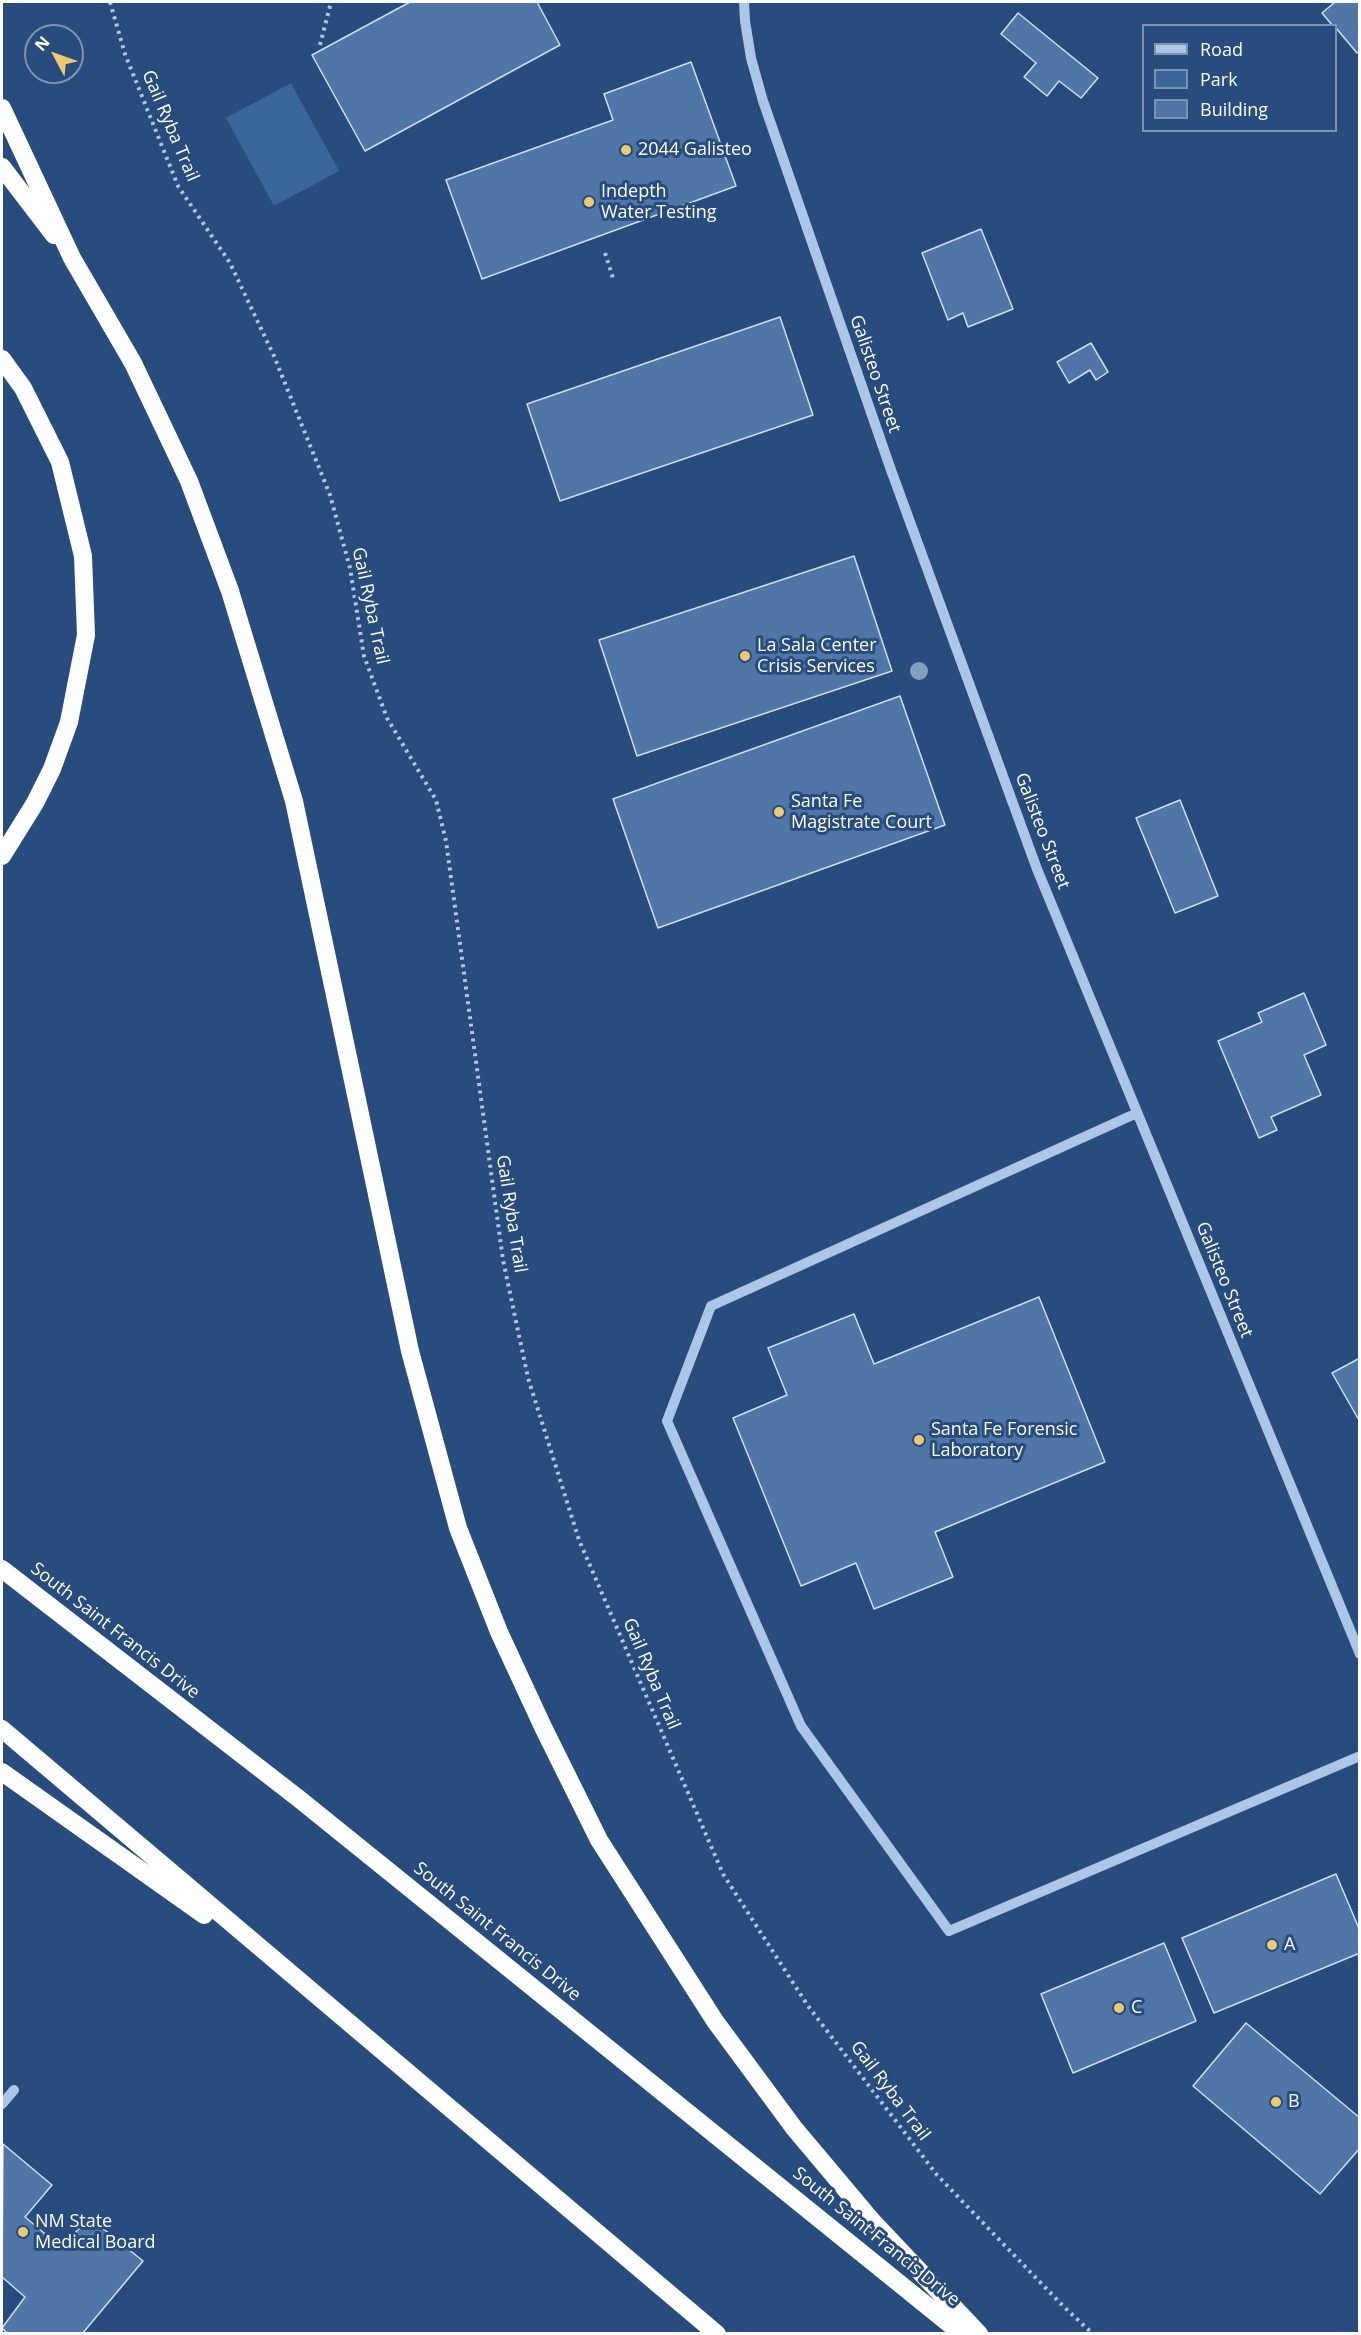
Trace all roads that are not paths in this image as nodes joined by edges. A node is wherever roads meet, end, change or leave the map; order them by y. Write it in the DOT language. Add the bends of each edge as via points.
graph roads {
  1 [pos="744,2"];
  2 [pos="2,108"];
  3 [pos="2,167"];
  4 [pos="72,258"];
  5 [pos="2,358"];
  6 [pos="2,856"];
  7 [pos="1137,1113"];
  8 [pos="2,1569"];
  9 [pos="1359,1654"];
  10 [pos="2,1729"];
  11 [pos="1359,1756"];
  12 [pos="2,1772"];
  13 [pos="294,1977"];
  14 [pos="14,2090"];
  15 [pos="2,2104"];
  16 [pos="717,2334"];
  17 [pos="962,2334"];
  18 [pos="979,2334"];
  1 -- 7 [label="street, Galisteo Street" via="751,58 762,100 891,470 1037,869"];
  2 -- 4 [label="highway"];
  3 -- 4 [label="highway"];
  4 -- 18 [label="highway" via="133,363 189,482 263,692 294,801 410,1351 458,1528 499,1632 600,1840 716,2021 794,2128 873,2222"];
  5 -- 6 [label="highway" via="23,388 60,462 83,556 86,635 69,722 52,770"];
  7 -- 9 [label="street, Galisteo Street"];
  7 -- 11 [label="street" via="711,1306 667,1421 801,1726 949,1931"];
  8 -- 17 [label="highway, South Saint Francis Drive" via="307,1805"];
  10 -- 13 [label="highway"];
  12 -- 13 [label="highway"];
  13 -- 16 [label="highway"];
  14 -- 15 [label="street"];
}
